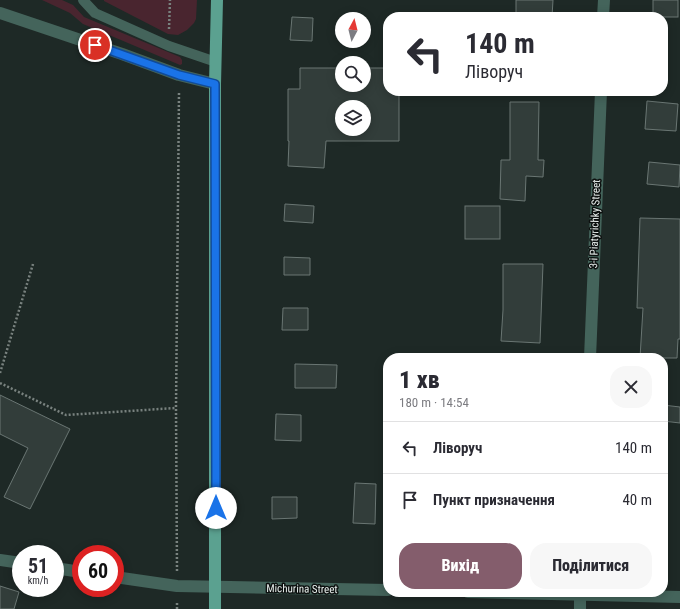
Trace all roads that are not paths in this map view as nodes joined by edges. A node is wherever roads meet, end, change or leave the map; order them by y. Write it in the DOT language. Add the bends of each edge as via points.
graph roads {
  1 [pos="82,0"];
  2 [pos="217,0"];
  3 [pos="604,0"];
  4 [pos="604,12"];
  5 [pos="0,14"];
  6 [pos="216,62"];
  7 [pos="215,84"];
  8 [pos="600,96"];
  9 [pos="590,353"];
  10 [pos="0,560"];
  11 [pos="12,562"];
  12 [pos="124,578"];
  13 [pos="216,587"];
  14 [pos="383,590"];
  15 [pos="580,597"];
  16 [pos="668,597"];
  17 [pos="680,597"];
  18 [pos="215,609"];
  19 [pos="580,609"];
  1 -- 6 [label="lane" via="95,13 169,46"];
  2 -- 6 [label="main road"];
  3 -- 4 [label="street"];
  5 -- 7 [label="street" via="179,75"];
  6 -- 7 [label="main road"];
  7 -- 13 [label="main road"];
  8 -- 9 [label="street, 3-i Piatyrichky Street"];
  10 -- 11 [label="street"];
  12 -- 13 [label="street, Michurina Street" via="177,586"];
  13 -- 14 [label="street, Michurina Street"];
  13 -- 18 [label="main road"];
  15 -- 19 [label="street"];
  16 -- 17 [label="street"];
}
